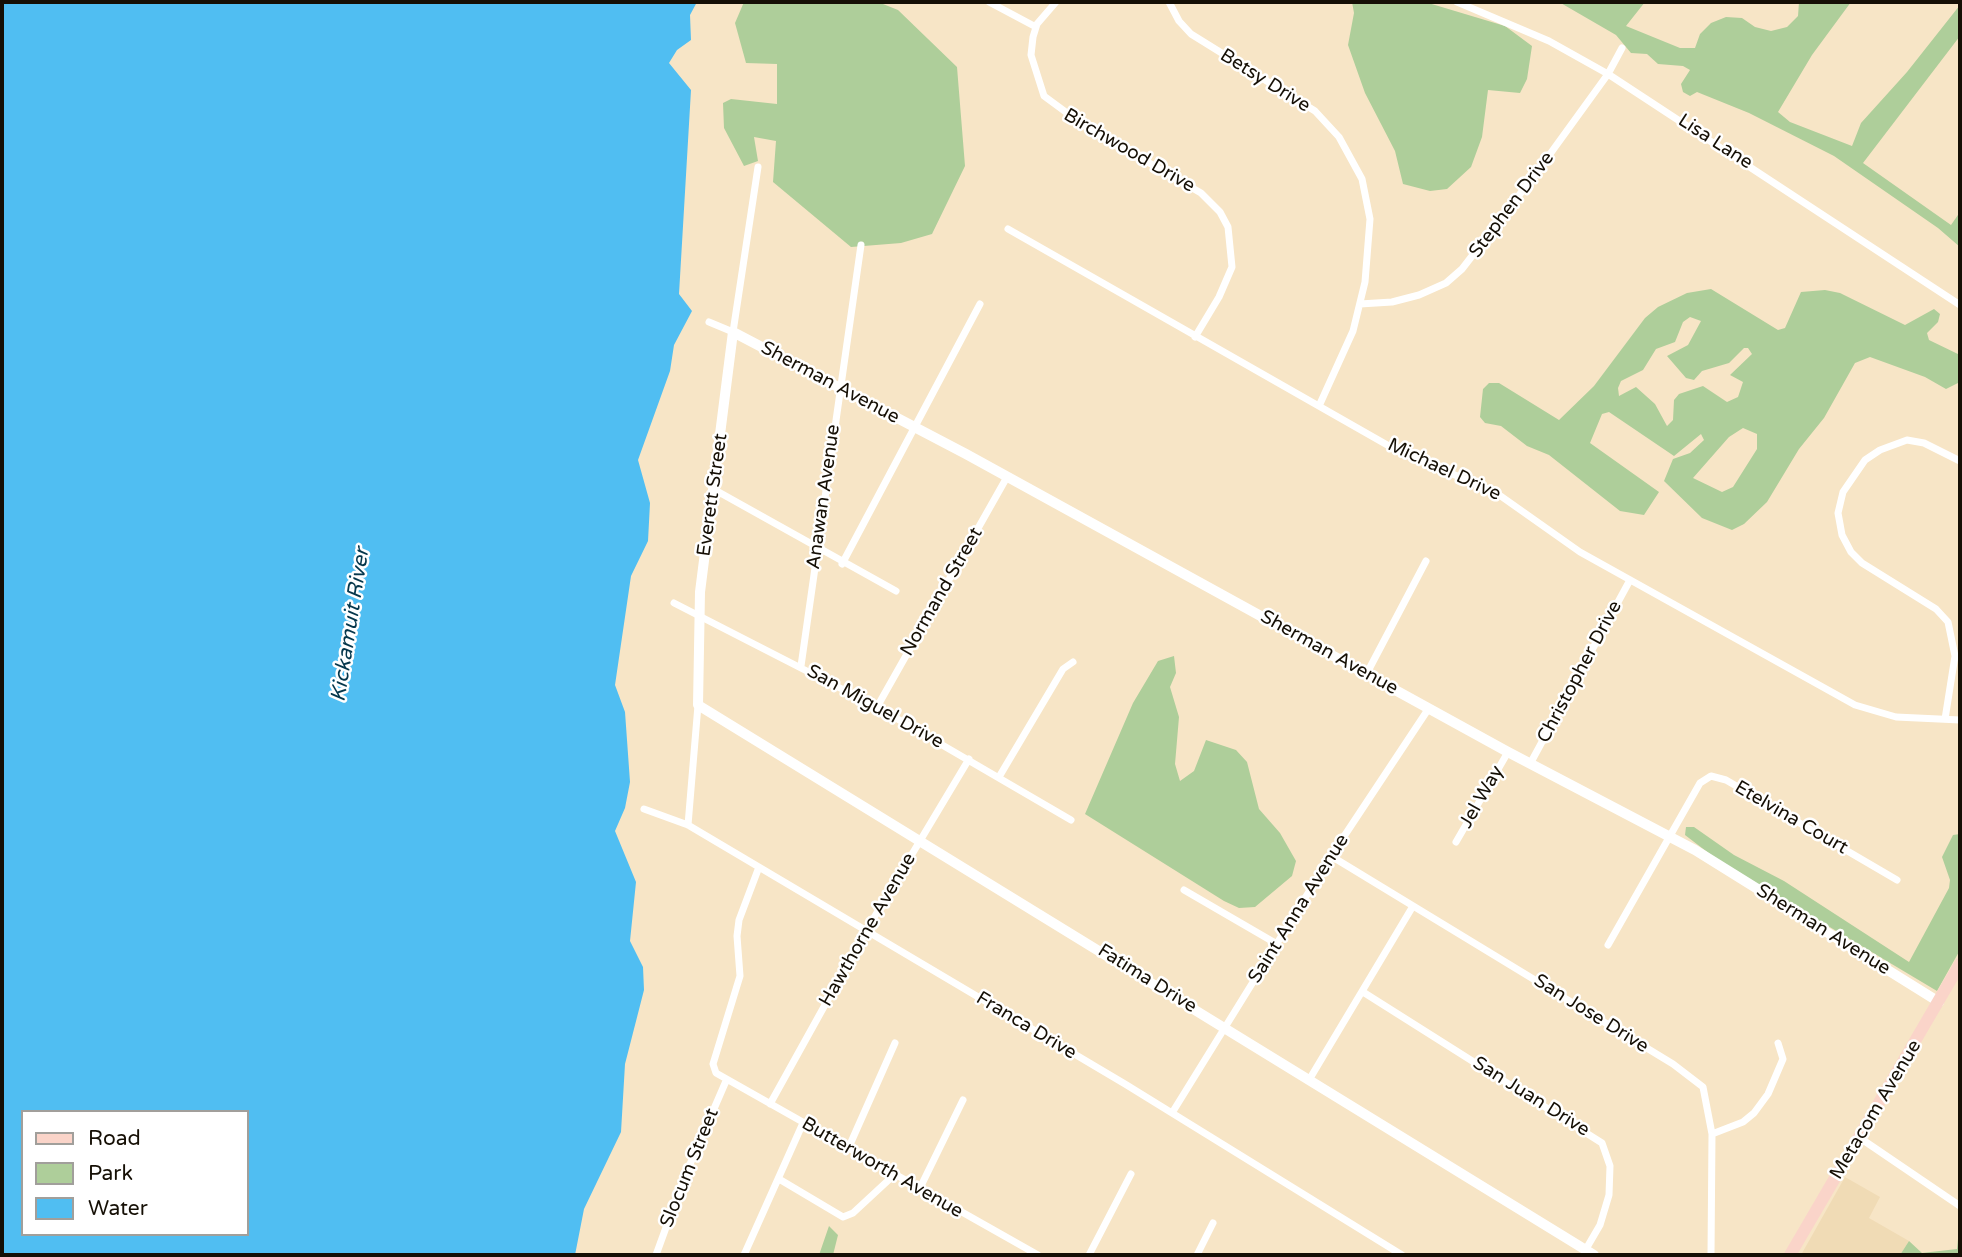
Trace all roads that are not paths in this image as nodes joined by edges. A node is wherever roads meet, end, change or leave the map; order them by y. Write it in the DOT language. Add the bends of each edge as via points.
graph roads {
  1 [pos="989,2"];
  2 [pos="1056,2"];
  3 [pos="1169,2"];
  4 [pos="1457,2"];
  5 [pos="1036,27"];
  6 [pos="1622,48"];
  7 [pos="1608,74"];
  8 [pos="758,167"];
  9 [pos="1008,229"];
  10 [pos="861,245"];
  11 [pos="980,304"];
  12 [pos="1360,304"];
  13 [pos="1960,305"];
  14 [pos="709,322"];
  15 [pos="733,332"];
  16 [pos="1195,337"];
  17 [pos="840,387"];
  18 [pos="1319,406"];
  19 [pos="912,427"];
  20 [pos="1960,461"];
  21 [pos="1007,477"];
  22 [pos="715,490"];
  23 [pos="816,549"];
  24 [pos="1426,561"];
  25 [pos="842,564"];
  26 [pos="1630,580"];
  27 [pos="896,592"];
  28 [pos="674,603"];
  29 [pos="699,614"];
  30 [pos="1073,662"];
  31 [pos="802,666"];
  32 [pos="1367,673"];
  33 [pos="698,705"];
  34 [pos="877,707"];
  35 [pos="1429,708"];
  36 [pos="1945,719"];
  37 [pos="1960,720"];
  38 [pos="1508,752"];
  39 [pos="969,759"];
  40 [pos="1530,764"];
  41 [pos="999,777"];
  42 [pos="644,809"];
  43 [pos="1071,820"];
  44 [pos="688,825"];
  45 [pos="1668,837"];
  46 [pos="919,840"];
  47 [pos="1457,842"];
  48 [pos="1331,856"];
  49 [pos="759,867"];
  50 [pos="1897,880"];
  51 [pos="1184,890"];
  52 [pos="1413,906"];
  53 [pos="866,931"];
  54 [pos="1277,944"];
  55 [pos="1608,945"];
  56 [pos="1960,964"];
  57 [pos="1363,992"];
  58 [pos="1939,1002"];
  59 [pos="1225,1028"];
  60 [pos="895,1043"];
  61 [pos="1778,1043"];
  62 [pos="1309,1080"];
  63 [pos="726,1081"];
  64 [pos="963,1100"];
  65 [pos="770,1104"];
  66 [pos="1172,1112"];
  67 [pos="803,1123"];
  68 [pos="1712,1134"];
  69 [pos="1860,1138"];
  70 [pos="848,1149"];
  71 [pos="1131,1174"];
  72 [pos="894,1175"];
  73 [pos="779,1179"];
  74 [pos="919,1190"];
  75 [pos="1960,1206"];
  76 [pos="1213,1223"];
  77 [pos="1590,1252"];
  78 [pos="655,1255"];
  79 [pos="744,1255"];
  80 [pos="1038,1255"];
  81 [pos="1089,1255"];
  82 [pos="1197,1255"];
  83 [pos="1402,1255"];
  84 [pos="1711,1255"];
  85 [pos="1790,1255"];
  1 -- 5 [label="street"];
  2 -- 5 [label="street"];
  3 -- 12 [label="street, Betsy Drive" via="1191,34 1315,111 1352,157 1370,219"];
  4 -- 7 [label="street, Lisa Lane" via="1549,41"];
  5 -- 16 [label="street, Birchwood Drive" via="1031,55 1044,96 1082,124 1201,193 1225,220 1231,234 1232,267"];
  6 -- 7 [label="street, Stephen Drive"];
  7 -- 12 [label="street, Stephen Drive" via="1462,269 1446,283 1419,295"];
  7 -- 13 [label="street, Lisa Lane"];
  8 -- 15 [label="street, Everett Street"];
  9 -- 16 [label="street, Michael Drive"];
  10 -- 17 [label="street, Anawan Avenue"];
  11 -- 19 [label="street"];
  12 -- 18 [label="street, Betsy Drive"];
  14 -- 15 [label="street, Sherman Avenue"];
  15 -- 17 [label="street, Sherman Avenue"];
  15 -- 22 [label="street, Everett Street"];
  16 -- 18 [label="street, Michael Drive"];
  17 -- 19 [label="street, Sherman Avenue"];
  17 -- 23 [label="street, Anawan Avenue"];
  18 -- 26 [label="street, Michael Drive" via="1428,466 1495,492 1554,535"];
  19 -- 21 [label="street, Sherman Avenue"];
  19 -- 25 [label="street"];
  20 -- 36 [label="street" via="1907,440 1880,450 1865,460 1843,492 1838,513 1842,535 1862,563 1936,609 1948,622 1955,656"];
  21 -- 32 [label="street, Sherman Avenue"];
  21 -- 34 [label="street, Normand Street"];
  22 -- 23 [label="street"];
  22 -- 29 [label="street, Everett Street"];
  23 -- 25 [label="street"];
  23 -- 31 [label="street, Anawan Avenue"];
  24 -- 32 [label="street"];
  25 -- 27 [label="street"];
  26 -- 36 [label="street, Michael Drive" via="1855,705 1896,717"];
  26 -- 40 [label="street, Christopher Drive"];
  28 -- 29 [label="street, San Miguel Drive"];
  29 -- 31 [label="street, San Miguel Drive"];
  29 -- 33 [label="street, Everett Street"];
  30 -- 41 [label="street" via="1063,668"];
  31 -- 34 [label="street, San Miguel Drive"];
  32 -- 35 [label="street, Sherman Avenue"];
  33 -- 44 [label="street, Everett Street"];
  33 -- 46 [label="street, Fatima Drive"];
  34 -- 39 [label="street, San Miguel Drive"];
  35 -- 38 [label="street, Sherman Avenue"];
  35 -- 48 [label="street, Saint Anna Avenue"];
  36 -- 37 [label="street, Michael Drive"];
  38 -- 40 [label="street, Sherman Avenue"];
  38 -- 47 [label="street, Jel Way"];
  39 -- 41 [label="street, San Miguel Drive"];
  39 -- 46 [label="street, Hawthorne Avenue"];
  40 -- 45 [label="street, Sherman Avenue"];
  41 -- 43 [label="street, San Miguel Drive"];
  42 -- 44 [label="street, Franca Drive"];
  44 -- 49 [label="street, Franca Drive"];
  45 -- 50 [label="street, Etelvina Court" via="1700,783 1711,776 1726,780"];
  45 -- 55 [label="street"];
  45 -- 58 [label="street, Sherman Avenue"];
  46 -- 53 [label="street, Hawthorne Avenue"];
  46 -- 59 [label="street, Fatima Drive"];
  48 -- 52 [label="street, San Jose Drive"];
  48 -- 54 [label="street, Saint Anna Avenue"];
  49 -- 53 [label="street, Franca Drive"];
  49 -- 63 [label="street" via="739,920 738,988 713,1064"];
  51 -- 54 [label="street"];
  52 -- 57 [label="street"];
  52 -- 68 [label="street, San Jose Drive" via="1673,1064 1703,1087"];
  53 -- 65 [label="street, Hawthorne Avenue"];
  53 -- 66 [label="street, Franca Drive"];
  54 -- 59 [label="street, Saint Anna Avenue"];
  56 -- 58 [label="main road, Metacom Avenue"];
  57 -- 62 [label="street"];
  57 -- 77 [label="street, San Juan Drive" via="1602,1143 1610,1166 1609,1195"];
  58 -- 69 [label="main road, Metacom Avenue"];
  59 -- 62 [label="street, Fatima Drive"];
  59 -- 66 [label="street, Saint Anna Avenue"];
  60 -- 70 [label="street"];
  61 -- 68 [label="street" via="1783,1059 1761,1104 1742,1122"];
  62 -- 77 [label="street, Fatima Drive"];
  63 -- 65 [label="street, Butterworth Avenue"];
  63 -- 78 [label="street, Slocum Street"];
  64 -- 74 [label="street"];
  65 -- 67 [label="street, Butterworth Avenue"];
  66 -- 83 [label="street, Franca Drive"];
  67 -- 70 [label="street, Butterworth Avenue"];
  67 -- 73 [label="street"];
  68 -- 84 [label="street, San Jose Drive"];
  69 -- 75 [label="street"];
  69 -- 85 [label="main road, Metacom Avenue"];
  70 -- 72 [label="street, Butterworth Avenue"];
  71 -- 81 [label="street"];
  72 -- 73 [label="street" via="843,1217"];
  72 -- 74 [label="street, Butterworth Avenue"];
  73 -- 79 [label="street"];
  74 -- 80 [label="street, Butterworth Avenue"];
  76 -- 82 [label="street"];
}
